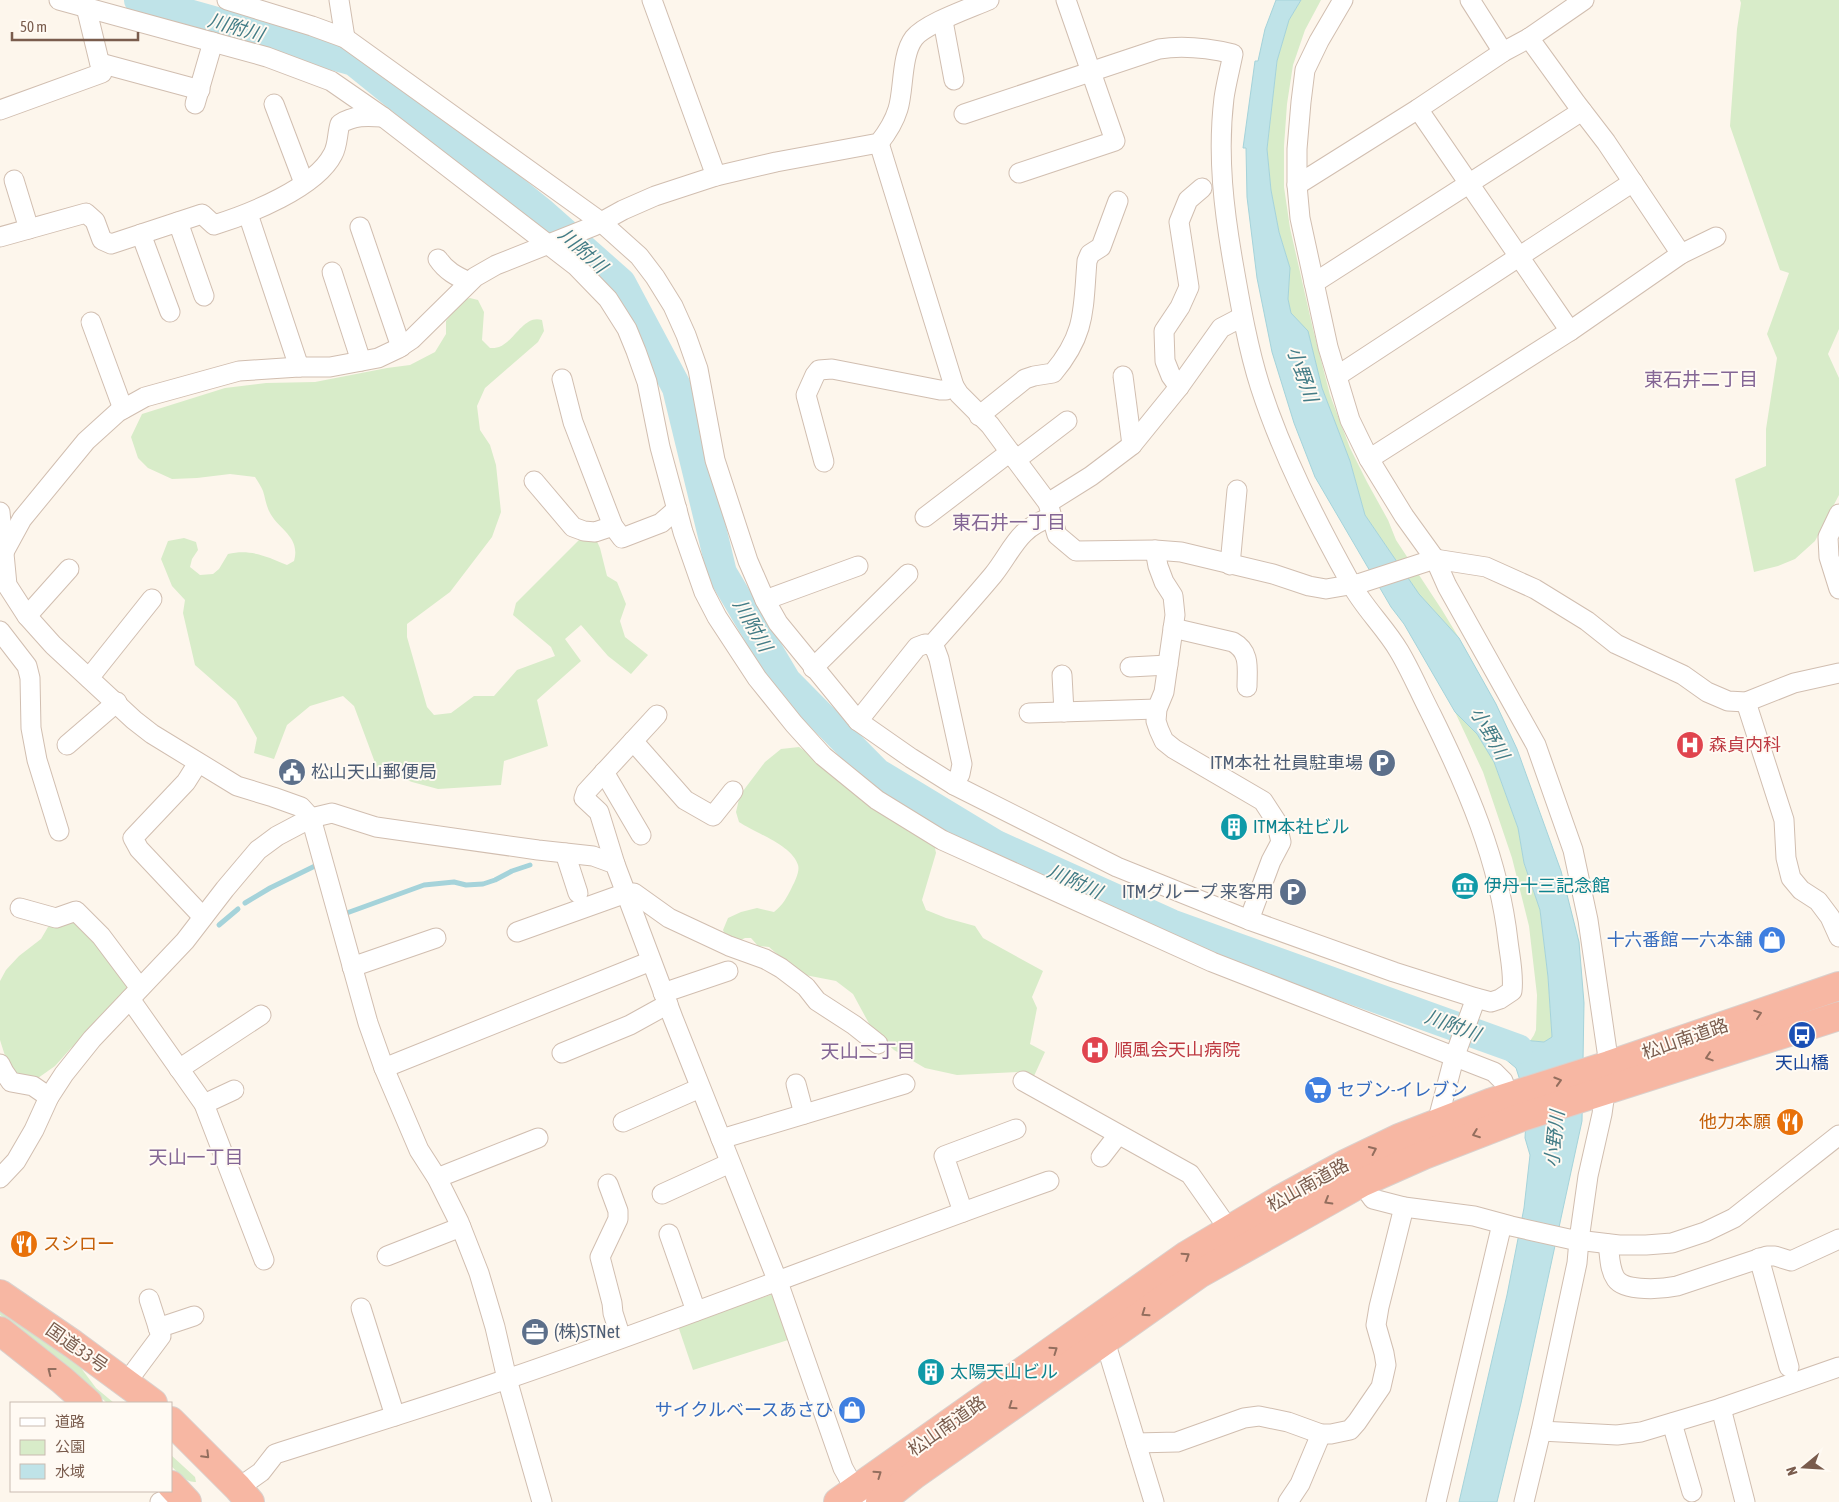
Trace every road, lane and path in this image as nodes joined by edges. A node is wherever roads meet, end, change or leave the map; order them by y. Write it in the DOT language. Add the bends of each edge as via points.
graph roads {
  1 [pos="58,0"];
  2 [pos="228,0"];
  3 [pos="339,0"];
  4 [pos="652,0"];
  5 [pos="990,0"];
  6 [pos="1066,0"];
  7 [pos="1343,0"];
  8 [pos="1470,0"];
  9 [pos="1584,0"];
  10 [pos="86,7"];
  11 [pos="943,21"];
  12 [pos="345,38"];
  13 [pos="1529,38"];
  14 [pos="213,42"];
  15 [pos="1503,52"];
  16 [pos="100,63"];
  17 [pos="1090,71"];
  18 [pos="954,80"];
  19 [pos="274,104"];
  20 [pos="1418,109"];
  21 [pos="0,110"];
  22 [pos="1582,111"];
  23 [pos="964,114"];
  24 [pos="383,117"];
  25 [pos="879,143"];
  26 [pos="1019,173"];
  27 [pos="716,176"];
  28 [pos="14,180"];
  29 [pos="1633,182"];
  30 [pos="304,183"];
  31 [pos="1469,183"];
  32 [pos="1297,185"];
  33 [pos="1202,188"];
  34 [pos="1118,200"];
  35 [pos="248,214"];
  36 [pos="178,222"];
  37 [pos="598,224"];
  38 [pos="360,227"];
  39 [pos="29,229"];
  40 [pos="141,234"];
  41 [pos="0,237"];
  42 [pos="1716,237"];
  43 [pos="553,242"];
  44 [pos="1681,254"];
  45 [pos="1519,256"];
  46 [pos="438,259"];
  47 [pos="332,272"];
  48 [pos="469,282"];
  49 [pos="1314,283"];
  50 [pos="204,296"];
  51 [pos="170,312"];
  52 [pos="1242,317"];
  53 [pos="1570,330"];
  54 [pos="90,331"];
  55 [pos="401,347"];
  56 [pos="361,361"];
  57 [pos="299,367"];
  58 [pos="1123,376"];
  59 [pos="1337,376"];
  60 [pos="562,379"];
  61 [pos="954,386"];
  62 [pos="1178,387"];
  63 [pos="122,409"];
  64 [pos="979,416"];
  65 [pos="1066,421"];
  66 [pos="1132,445"];
  67 [pos="1013,456"];
  68 [pos="1369,459"];
  69 [pos="824,462"];
  70 [pos="534,482"];
  71 [pos="1237,490"];
  72 [pos="676,510"];
  73 [pos="1050,510"];
  74 [pos="0,512"];
  75 [pos="1839,514"];
  76 [pos="926,517"];
  77 [pos="613,526"];
  78 [pos="1155,550"];
  79 [pos="4,552"];
  80 [pos="1430,560"];
  81 [pos="1230,565"];
  82 [pos="858,566"];
  83 [pos="69,569"];
  84 [pos="908,574"];
  85 [pos="1356,584"];
  86 [pos="4,588"];
  87 [pos="1839,589"];
  88 [pos="152,599"];
  89 [pos="765,600"];
  90 [pos="27,616"];
  91 [pos="1173,628"];
  92 [pos="0,631"];
  93 [pos="924,639"];
  94 [pos="1168,665"];
  95 [pos="1130,667"];
  96 [pos="813,668"];
  97 [pos="1839,673"];
  98 [pos="1062,675"];
  99 [pos="89,678"];
  100 [pos="1247,687"];
  101 [pos="116,702"];
  102 [pos="1746,702"];
  103 [pos="1157,709"];
  104 [pos="1064,712"];
  105 [pos="1029,713"];
  106 [pos="657,715"];
  107 [pos="858,721"];
  108 [pos="633,741"];
  109 [pos="67,745"];
  110 [pos="198,763"];
  111 [pos="604,772"];
  112 [pos="954,785"];
  113 [pos="733,791"];
  114 [pos="311,818"];
  115 [pos="60,831"];
  116 [pos="641,835"];
  117 [pos="565,853"];
  118 [pos="615,864"];
  119 [pos="578,893"];
  120 [pos="626,893"];
  121 [pos="20,908"];
  122 [pos="203,917"];
  123 [pos="1249,920"];
  124 [pos="517,932"];
  125 [pos="436,938"];
  126 [pos="1839,938"];
  127 [pos="651,961"];
  128 [pos="352,967"];
  129 [pos="728,971"];
  130 [pos="1839,986"];
  131 [pos="135,993"];
  132 [pos="666,998"];
  133 [pos="1474,1004"];
  134 [pos="261,1015"];
  135 [pos="1839,1016"];
  136 [pos="878,1044"];
  137 [pos="562,1053"];
  138 [pos="1455,1056"];
  139 [pos="0,1064"];
  140 [pos="384,1068"];
  141 [pos="179,1069"];
  142 [pos="1602,1079"];
  143 [pos="1023,1081"];
  144 [pos="796,1084"];
  145 [pos="905,1084"];
  146 [pos="700,1088"];
  147 [pos="234,1090"];
  148 [pos="49,1098"];
  149 [pos="1517,1102"];
  150 [pos="204,1104"];
  151 [pos="803,1119"];
  152 [pos="623,1122"];
  153 [pos="1437,1124"];
  154 [pos="1016,1129"];
  155 [pos="1839,1134"];
  156 [pos="1118,1135"];
  157 [pos="538,1138"];
  158 [pos="721,1139"];
  159 [pos="1101,1157"];
  160 [pos="730,1163"];
  161 [pos="1354,1172"];
  162 [pos="0,1178"];
  163 [pos="437,1178"];
  164 [pos="1049,1182"];
  165 [pos="608,1184"];
  166 [pos="662,1194"];
  167 [pos="1404,1207"];
  168 [pos="963,1212"];
  169 [pos="1506,1225"];
  170 [pos="461,1227"];
  171 [pos="669,1234"];
  172 [pos="1839,1238"];
  173 [pos="1574,1239"];
  174 [pos="1236,1240"];
  175 [pos="1608,1244"];
  176 [pos="387,1256"];
  177 [pos="1759,1258"];
  178 [pos="264,1260"];
  179 [pos="778,1282"];
  180 [pos="0,1294"];
  181 [pos="149,1299"];
  182 [pos="361,1308"];
  183 [pos="696,1311"];
  184 [pos="194,1316"];
  185 [pos="158,1328"];
  186 [pos="0,1331"];
  187 [pos="1100,1331"];
  188 [pos="621,1338"];
  189 [pos="1789,1367"];
  190 [pos="1839,1367"];
  191 [pos="507,1379"];
  192 [pos="126,1383"];
  193 [pos="87,1402"];
  194 [pos="152,1402"];
  195 [pos="1721,1408"];
  196 [pos="395,1416"];
  197 [pos="172,1422"];
  198 [pos="1672,1424"];
  199 [pos="1541,1432"];
  200 [pos="1321,1434"];
  201 [pos="1136,1443"];
  202 [pos="1692,1492"];
  203 [pos="244,1495"];
  204 [pos="852,1498"];
  205 [pos="542,1502"];
  206 [pos="880,1502"];
  207 [pos="1154,1502"];
  208 [pos="1288,1502"];
  209 [pos="1436,1502"];
  210 [pos="1524,1502"];
  211 [pos="1745,1502"];
  1 -- 10 [label="street"];
  2 -- 12 [label="street"];
  3 -- 12 [label="street"];
  4 -- 27 [label="street"];
  5 -- 11 [label="street"];
  6 -- 17 [label="street"];
  7 -- 32 [label="street" via="1306,70 1297,148"];
  8 -- 15 [label="street"];
  9 -- 13 [label="street"];
  10 -- 14 [label="street"];
  10 -- 16 [label="street"];
  11 -- 18 [label="street"];
  11 -- 25 [label="street" via="914,38 908,52 898,109 889,131"];
  12 -- 37 [label="street"];
  13 -- 15 [label="street"];
  13 -- 22 [label="street"];
  14 -- 16 [label="street" via="198,97"];
  14 -- 24 [label="street" via="331,81"];
  15 -- 20 [label="street"];
  16 -- 21 [label="street" via="102,73"];
  17 -- 23 [label="street"];
  17 -- 26 [label="street" via="1115,142"];
  17 -- 52 [label="street" via="1178,46 1233,54 1224,97 1222,179"];
  19 -- 30 [label="street"];
  20 -- 31 [label="street"];
  20 -- 32 [label="street"];
  22 -- 29 [label="street"];
  22 -- 31 [label="street"];
  24 -- 30 [label="street" via="362,115 340,124 333,155"];
  24 -- 43 [label="street"];
  25 -- 27 [label="street" via="801,156"];
  25 -- 61 [label="street"];
  27 -- 37 [label="street" via="655,196"];
  28 -- 39 [label="street"];
  29 -- 44 [label="street"];
  29 -- 45 [label="street"];
  30 -- 35 [label="street"];
  31 -- 45 [label="street"];
  31 -- 49 [label="street"];
  32 -- 49 [label="street" via="1300,218"];
  33 -- 62 [label="street" via="1188,200 1179,222 1189,287 1164,331 1165,361"];
  34 -- 64 [label="street" via="1101,247 1090,254 1087,262 1082,322 1065,359 1053,374 1025,379"];
  35 -- 36 [label="street" via="214,225 202,214"];
  35 -- 57 [label="street"];
  36 -- 40 [label="street"];
  36 -- 50 [label="street"];
  37 -- 43 [label="street"];
  37 -- 89 [label="street" via="638,256 655,277 686,335 698,369 715,460 748,561"];
  38 -- 55 [label="street"];
  39 -- 40 [label="street" via="86,213 95,221 106,243"];
  39 -- 41 [label="street"];
  40 -- 51 [label="street"];
  42 -- 44 [label="street"];
  43 -- 48 [label="street" via="496,265"];
  43 -- 72 [label="street" via="608,299 627,329 647,382"];
  44 -- 53 [label="street"];
  45 -- 53 [label="street"];
  45 -- 59 [label="street"];
  46 -- 48 [label="street" via="444,268"];
  47 -- 56 [label="street"];
  48 -- 55 [label="street"];
  49 -- 59 [label="street"];
  52 -- 62 [label="street" via="1221,328"];
  52 -- 85 [label="street" via="1278,437 1308,501"];
  53 -- 68 [label="street"];
  54 -- 63 [label="street"];
  55 -- 56 [label="street" via="378,358"];
  56 -- 57 [label="street" via="330,367"];
  57 -- 63 [label="street" via="239,371 145,396"];
  58 -- 66 [label="street"];
  59 -- 68 [label="street" via="1350,420"];
  60 -- 77 [label="street" via="573,422"];
  61 -- 64 [label="street"];
  61 -- 69 [label="street" via="940,390 832,369 820,370 814,375 806,395"];
  62 -- 66 [label="street"];
  63 -- 79 [label="street" via="86,441 22,520"];
  64 -- 67 [label="street"];
  65 -- 67 [label="street"];
  66 -- 73 [label="street"];
  67 -- 73 [label="street"];
  67 -- 76 [label="street"];
  68 -- 80 [label="street"];
  70 -- 77 [label="street" via="573,527 595,532"];
  71 -- 81 [label="street"];
  72 -- 77 [label="street" via="661,523 622,538"];
  72 -- 138 [label="street" via="704,592 757,678 823,756 877,800 942,840 1212,962"];
  73 -- 78 [label="street" via="1057,535 1076,551"];
  73 -- 93 [label="street" via="1016,540 994,573"];
  74 -- 79 [label="street"];
  75 -- 87 [label="street" via="1828,537 1829,557"];
  78 -- 81 [label="street" via="1181,552"];
  78 -- 91 [label="street" via="1164,582 1173,596"];
  79 -- 86 [label="street"];
  80 -- 85 [label="street"];
  80 -- 102 [label="street" via="1486,567 1527,586 1587,621 1616,644 1683,675 1707,692 1728,701"];
  80 -- 142 [label="street" via="1448,586 1536,745 1570,841 1588,920"];
  81 -- 85 [label="street" via="1326,589"];
  82 -- 89 [label="street"];
  83 -- 90 [label="street"];
  84 -- 96 [label="street"];
  85 -- 133 [label="street" via="1399,651 1457,766 1491,856 1506,920 1513,985 1512,991 1500,999"];
  86 -- 90 [label="street"];
  88 -- 99 [label="street"];
  89 -- 96 [label="street" via="778,623"];
  90 -- 99 [label="street"];
  91 -- 94 [label="street"];
  91 -- 100 [label="street" via="1239,645 1247,656"];
  92 -- 115 [label="street" via="27,666 36,760"];
  93 -- 107 [label="street"];
  93 -- 112 [label="street" via="939,659 962,764"];
  94 -- 95 [label="street"];
  94 -- 103 [label="street" via="1164,692"];
  96 -- 107 [label="street"];
  97 -- 102 [label="street" via="1794,683"];
  98 -- 104 [label="street"];
  99 -- 101 [label="street"];
  101 -- 109 [label="street"];
  101 -- 110 [label="street" via="152,734"];
  102 -- 126 [label="street" via="1784,820 1786,858 1791,878 1830,917"];
  103 -- 104 [label="street"];
  103 -- 123 [label="street" via="1156,721 1164,741 1263,801 1276,821 1281,842"];
  104 -- 105 [label="street"];
  106 -- 108 [label="street"];
  107 -- 112 [label="street"];
  108 -- 111 [label="street"];
  108 -- 113 [label="street" via="685,800 713,816"];
  110 -- 114 [label="street" via="237,786 301,807"];
  110 -- 122 [label="street" via="186,782 133,838 139,849"];
  111 -- 116 [label="street"];
  111 -- 118 [label="street" via="584,798 599,812"];
  112 -- 123 [label="street" via="1117,866"];
  114 -- 117 [label="street" via="332,813 376,827"];
  114 -- 122 [label="street" via="258,850"];
  114 -- 128 [label="street"];
  117 -- 118 [label="street" via="593,856"];
  117 -- 119 [label="street"];
  118 -- 120 [label="street"];
  120 -- 124 [label="street"];
  120 -- 127 [label="street"];
  120 -- 136 [label="street" via="634,893 670,918 781,968 806,987 817,1001"];
  121 -- 131 [label="street" via="56,918 76,911 101,936"];
  122 -- 131 [label="street" via="185,941"];
  123 -- 133 [label="street"];
  125 -- 128 [label="street"];
  127 -- 132 [label="street"];
  127 -- 140 [label="street"];
  128 -- 140 [label="street"];
  129 -- 132 [label="street"];
  142 -- 130 [label="highway, 松山南道路, one-way"];
  131 -- 141 [label="street"];
  131 -- 148 [label="street" via="64,1074"];
  132 -- 137 [label="street" via="630,1025"];
  132 -- 146 [label="street"];
  133 -- 138 [label="street"];
  134 -- 141 [label="street"];
  135 -- 142 [label="highway, 松山南道路, one-way"];
  138 -- 149 [label="street" via="1494,1072"];
  138 -- 153 [label="street"];
  139 -- 148 [label="street" via="11,1082 33,1086"];
  140 -- 163 [label="street" via="420,1150"];
  141 -- 150 [label="street"];
  142 -- 149 [label="highway, 松山南道路"];
  142 -- 173 [label="street" via="1588,1176"];
  143 -- 156 [label="street"];
  144 -- 151 [label="street"];
  145 -- 151 [label="street"];
  146 -- 152 [label="street"];
  146 -- 158 [label="street"];
  147 -- 150 [label="street"];
  148 -- 162 [label="street" via="16,1161"];
  149 -- 153 [label="highway, 松山南道路"];
  149 -- 161 [label="highway, 松山南道路, one-way" via="1424,1155"];
  150 -- 178 [label="street"];
  151 -- 158 [label="street"];
  161 -- 153 [label="highway, 松山南道路, one-way" via="1399,1138"];
  154 -- 168 [label="street" via="944,1156"];
  155 -- 175 [label="street" via="1727,1222 1672,1242"];
  156 -- 159 [label="street"];
  156 -- 174 [label="street" via="1190,1174"];
  157 -- 163 [label="street"];
  158 -- 160 [label="street"];
  160 -- 166 [label="street"];
  160 -- 179 [label="street"];
  161 -- 167 [label="street" via="1373,1199"];
  161 -- 174 [label="highway, 松山南道路" via="1279,1200"];
  163 -- 170 [label="street"];
  164 -- 168 [label="street"];
  165 -- 188 [label="street" via="618,1219 600,1257"];
  167 -- 169 [label="street" via="1474,1216"];
  167 -- 200 [label="street" via="1378,1308 1376,1325 1386,1365 1381,1387 1350,1430"];
  168 -- 179 [label="street"];
  169 -- 173 [label="street"];
  169 -- 209 [label="street"];
  170 -- 176 [label="street"];
  170 -- 191 [label="street" via="479,1273"];
  171 -- 183 [label="street"];
  172 -- 177 [label="street" via="1791,1261 1774,1256"];
  173 -- 175 [label="street"];
  173 -- 199 [label="street" via="1577,1262"];
  174 -- 187 [label="highway, 松山南道路" via="1187,1255"];
  175 -- 177 [label="street" via="1616,1280 1648,1289 1677,1286"];
  177 -- 189 [label="street"];
  179 -- 183 [label="street"];
  179 -- 204 [label="street"];
  180 -- 192 [label="highway, 国道33号"];
  181 -- 185 [label="street"];
  182 -- 196 [label="street"];
  183 -- 188 [label="street"];
  184 -- 185 [label="street"];
  185 -- 192 [label="street" via="160,1336"];
  193 -- 186 [label="highway, 国道33号, one-way"];
  187 -- 201 [label="street"];
  204 -- 187 [label="highway, 松山南道路, one-way"];
  187 -- 206 [label="highway, 松山南道路, one-way"];
  188 -- 191 [label="street"];
  190 -- 195 [label="street"];
  191 -- 196 [label="street"];
  191 -- 205 [label="street"];
  192 -- 194 [label="highway, 国道33号"];
  195 -- 198 [label="street"];
  195 -- 211 [label="street"];
  196 -- 203 [label="street" via="276,1454"];
  197 -- 203 [label="highway, one-way"];
  198 -- 199 [label="street" via="1628,1434"];
  198 -- 202 [label="street"];
  199 -- 210 [label="street"];
  200 -- 201 [label="street" via="1259,1416 1244,1418 1177,1442"];
  200 -- 208 [label="street" via="1300,1484"];
  201 -- 207 [label="street"];
}
